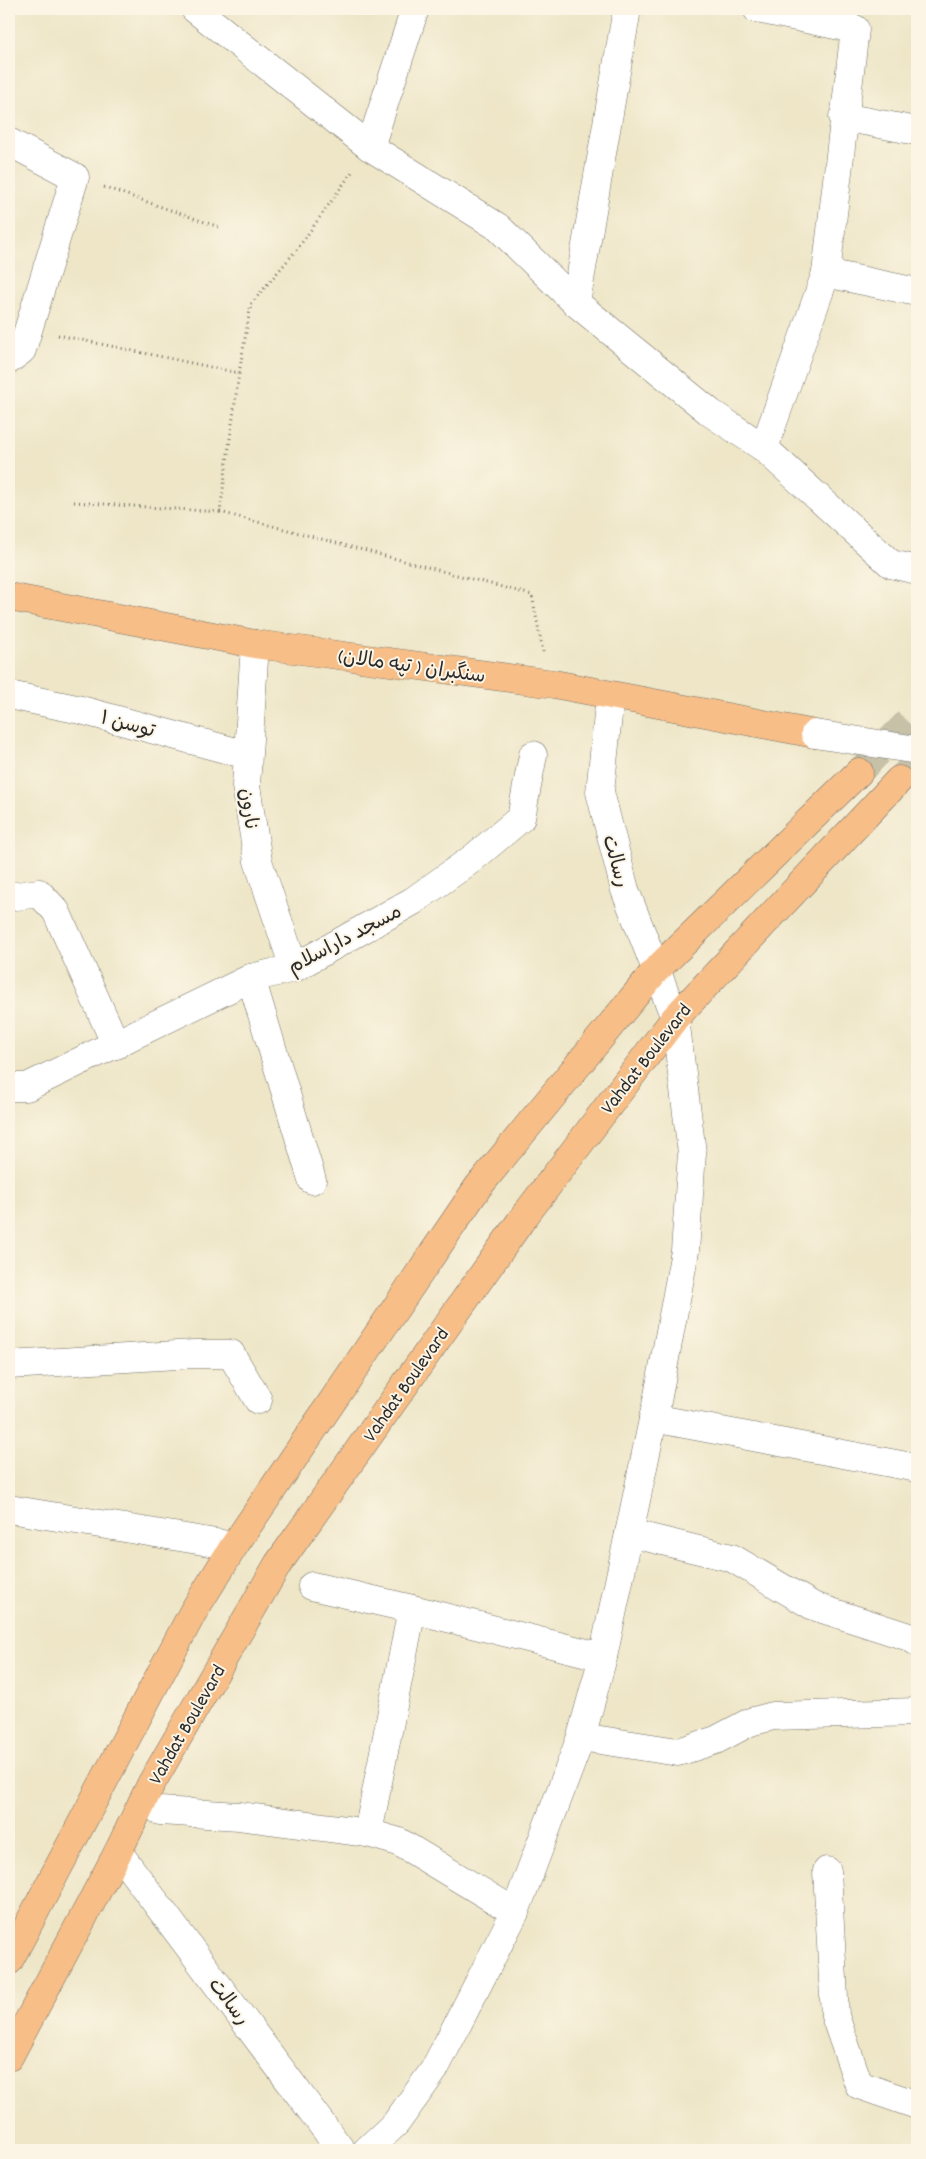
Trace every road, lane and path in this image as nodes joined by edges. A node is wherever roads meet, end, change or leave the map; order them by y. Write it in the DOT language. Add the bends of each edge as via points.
graph roads {
  1 [pos="195,9"];
  2 [pos="415,9"];
  3 [pos="627,9"];
  4 [pos="757,9"];
  5 [pos="843,117"];
  6 [pos="917,130"];
  7 [pos="9,142"];
  8 [pos="370,147"];
  9 [pos="75,177"];
  10 [pos="222,228"];
  11 [pos="826,273"];
  12 [pos="917,292"];
  13 [pos="576,303"];
  14 [pos="28,329"];
  15 [pos="9,360"];
  16 [pos="239,373"];
  17 [pos="764,448"];
  18 [pos="74,502"];
  19 [pos="220,512"];
  20 [pos="917,570"];
  21 [pos="9,597"];
  22 [pos="255,644"];
  23 [pos="543,656"];
  24 [pos="9,695"];
  25 [pos="610,696"];
  26 [pos="815,734"];
  27 [pos="917,750"];
  28 [pos="247,755"];
  29 [pos="533,755"];
  30 [pos="858,772"];
  31 [pos="899,780"];
  32 [pos="9,897"];
  33 [pos="294,968"];
  34 [pos="655,971"];
  35 [pos="251,978"];
  36 [pos="675,1018"];
  37 [pos="116,1045"];
  38 [pos="9,1088"];
  39 [pos="312,1180"];
  40 [pos="9,1365"];
  41 [pos="258,1400"];
  42 [pos="653,1418"];
  43 [pos="917,1468"];
  44 [pos="9,1509"];
  45 [pos="629,1533"];
  46 [pos="234,1546"];
  47 [pos="312,1586"];
  48 [pos="412,1609"];
  49 [pos="917,1642"];
  50 [pos="602,1657"];
  51 [pos="917,1712"];
  52 [pos="581,1737"];
  53 [pos="160,1811"];
  54 [pos="368,1834"];
  55 [pos="118,1852"];
  56 [pos="827,1870"];
  57 [pos="515,1912"];
  58 [pos="9,1961"];
  59 [pos="9,2057"];
  60 [pos="917,2105"];
  61 [pos="341,2150"];
  62 [pos="367,2150"];
  1 -- 8 [label="street"];
  2 -- 8 [label="street"];
  3 -- 13 [label="street"];
  4 -- 5 [label="street" via="855,29"];
  5 -- 6 [label="street"];
  5 -- 11 [label="street"];
  7 -- 9 [label="street"];
  8 -- 13 [label="street" via="498,227"];
  8 -- 16 [label="path" via="298,248 251,304"];
  9 -- 10 [label="path"];
  9 -- 14 [label="street"];
  11 -- 12 [label="street"];
  11 -- 17 [label="street"];
  13 -- 17 [label="street" via="711,413"];
  14 -- 15 [label="street" via="22,350"];
  14 -- 16 [label="path"];
  16 -- 19 [label="path"];
  17 -- 20 [label="street" via="891,564"];
  18 -- 19 [label="path"];
  19 -- 23 [label="path" via="532,595"];
  21 -- 22 [label="main road, سنگبران ( تپه مالان)"];
  22 -- 25 [label="main road, سنگبران ( تپه مالان)" via="554,684"];
  22 -- 28 [label="street, نارون"];
  24 -- 28 [label="street, توسن ۱" via="81,710"];
  25 -- 26 [label="main road, سنگبران ( تپه مالان)"];
  25 -- 34 [label="street, رسالت" via="600,792 625,890"];
  26 -- 27 [label="street, bridge"];
  28 -- 33 [label="street, نارون" via="246,786 258,860"];
  29 -- 33 [label="street, مسجد داراسلام" via="520,818 472,859 413,901"];
  30 -- 34 [label="main road"];
  31 -- 36 [label="main road, Vahdat Boulevard"];
  32 -- 37 [label="street" via="39,893 56,911"];
  33 -- 35 [label="street, مسجد داراسلام"];
  34 -- 36 [label="street, رسالت"];
  34 -- 46 [label="main road" via="478,1187"];
  35 -- 37 [label="street, مسجد داراسلام"];
  35 -- 39 [label="street"];
  36 -- 42 [label="street, رسالت" via="692,1153 685,1251"];
  36 -- 55 [label="main road, Vahdat Boulevard" via="520,1222 278,1564 151,1784"];
  37 -- 38 [label="street, مسجد داراسلام" via="27,1087"];
  40 -- 41 [label="street" via="231,1354"];
  42 -- 43 [label="street"];
  42 -- 45 [label="street, رسالت"];
  44 -- 46 [label="street"];
  45 -- 49 [label="street" via="732,1558 813,1606"];
  45 -- 50 [label="street, رسالت"];
  46 -- 58 [label="main road" via="193,1612"];
  47 -- 48 [label="street"];
  48 -- 50 [label="street"];
  48 -- 54 [label="street"];
  50 -- 52 [label="street, رسالت"];
  51 -- 52 [label="street" via="773,1716 750,1722 716,1740 678,1752"];
  52 -- 57 [label="street, رسالت"];
  53 -- 54 [label="street" via="239,1816"];
  54 -- 57 [label="street" via="399,1842"];
  55 -- 59 [label="main road, Vahdat Boulevard"];
  55 -- 61 [label="street, رسالت"];
  56 -- 60 [label="street" via="835,2016 859,2085"];
  57 -- 62 [label="street, رسالت" via="434,2070 396,2123"];
}
